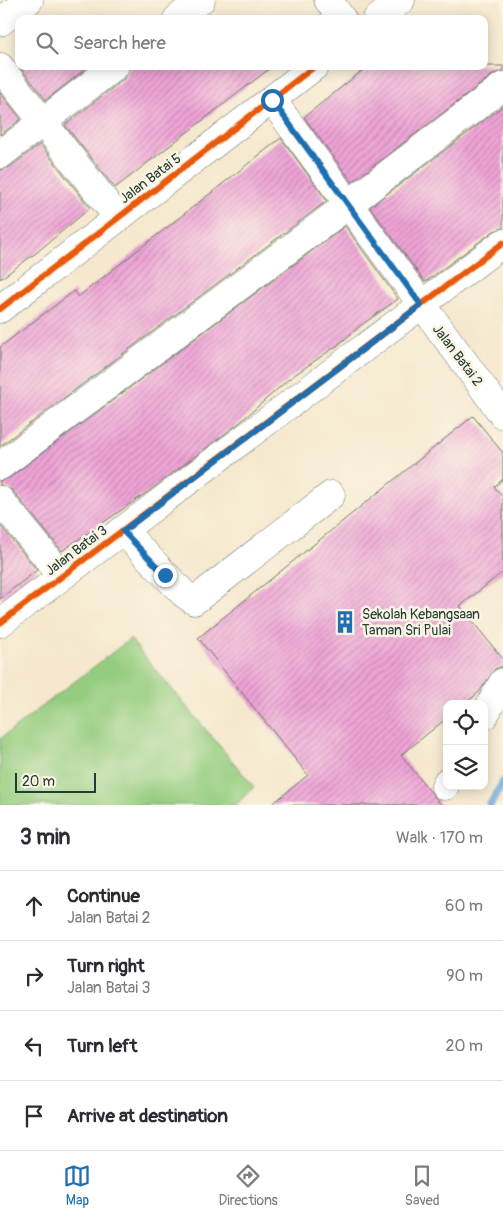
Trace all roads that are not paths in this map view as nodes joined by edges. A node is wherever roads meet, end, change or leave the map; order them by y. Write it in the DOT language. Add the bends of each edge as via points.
graph roads {
  1 [pos="29,0"];
  2 [pos="201,0"];
  3 [pos="328,0"];
  4 [pos="401,0"];
  5 [pos="182,15"];
  6 [pos="339,15"];
  7 [pos="382,15"];
  8 [pos="0,22"];
  9 [pos="0,67"];
  10 [pos="110,70"];
  11 [pos="311,70"];
  12 [pos="503,86"];
  13 [pos="272,100"];
  14 [pos="43,122"];
  15 [pos="0,155"];
  16 [pos="349,204"];
  17 [pos="118,218"];
  18 [pos="503,243"];
  19 [pos="421,305"];
  20 [pos="0,309"];
  21 [pos="503,416"];
  22 [pos="0,466"];
  23 [pos="331,495"];
  24 [pos="0,500"];
  25 [pos="123,531"];
  26 [pos="62,576"];
  27 [pos="0,623"];
  28 [pos="503,682"];
  29 [pos="488,709"];
  1 -- 8 [label="street"];
  2 -- 5 [label="street"];
  3 -- 6 [label="street"];
  4 -- 7 [label="street"];
  9 -- 14 [label="street"];
  10 -- 14 [label="street"];
  11 -- 13 [label="street, Jalan Batai 5"];
  12 -- 16 [label="street"];
  13 -- 16 [label="street, Jalan Batai 2"];
  13 -- 17 [label="street, Jalan Batai 5"];
  14 -- 15 [label="street"];
  14 -- 17 [label="street"];
  16 -- 19 [label="street, Jalan Batai 2"];
  16 -- 22 [label="street"];
  17 -- 20 [label="street, Jalan Batai 5"];
  18 -- 19 [label="street, Jalan Batai 3"];
  19 -- 21 [label="street, Jalan Batai 2"];
  19 -- 25 [label="street, Jalan Batai 3"];
  23 -- 25 [label="street" via="194,601"];
  24 -- 26 [label="street"];
  25 -- 26 [label="street, Jalan Batai 3"];
  26 -- 27 [label="street, Jalan Batai 3"];
  28 -- 29 [label="street"];
}
